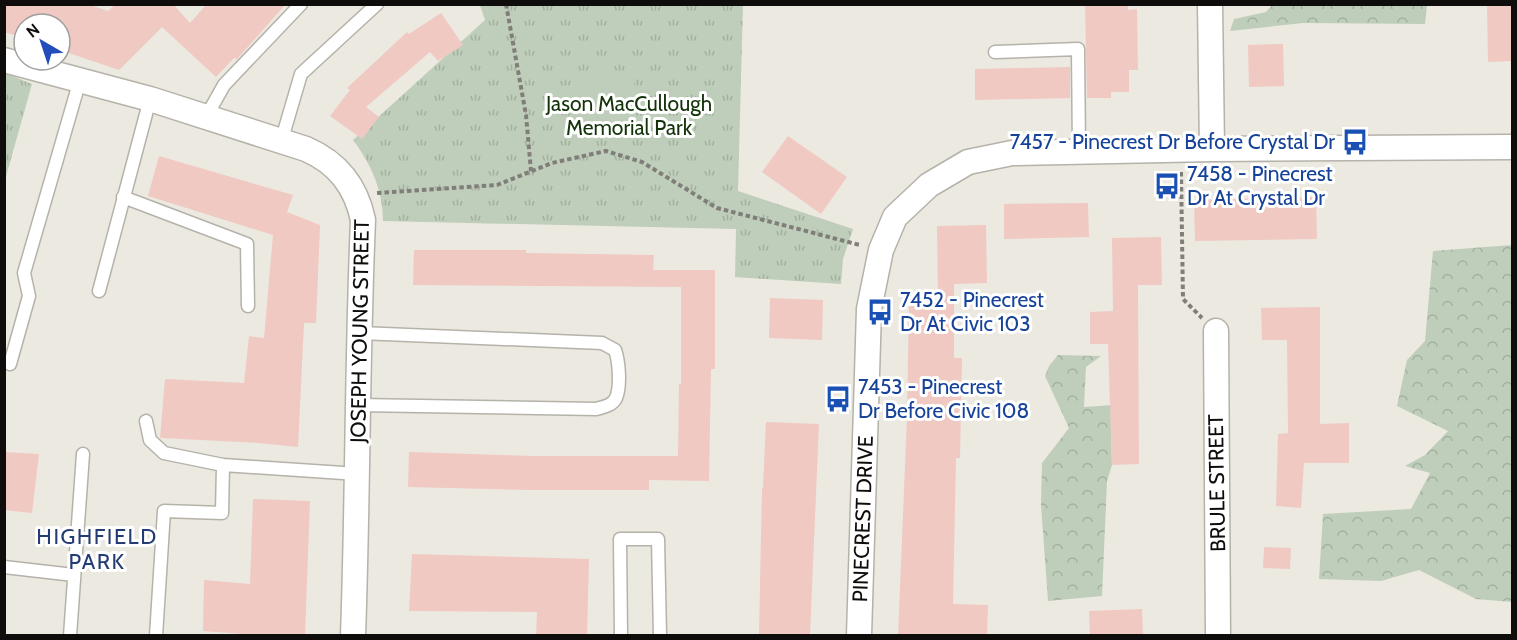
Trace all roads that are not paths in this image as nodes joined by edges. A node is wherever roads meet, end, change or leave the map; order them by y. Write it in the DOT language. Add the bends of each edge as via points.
graph roads {
  1 [pos="301,4"];
  2 [pos="377,4"];
  3 [pos="1210,4"];
  4 [pos="995,52"];
  5 [pos="4,60"];
  6 [pos="80,80"];
  7 [pos="150,99"];
  8 [pos="206,117"];
  9 [pos="281,142"];
  10 [pos="1512,147"];
  11 [pos="1212,148"];
  12 [pos="1079,151"];
  13 [pos="123,197"];
  14 [pos="99,291"];
  15 [pos="248,306"];
  16 [pos="1215,331"];
  17 [pos="360,333"];
  18 [pos="10,364"];
  19 [pos="358,405"];
  20 [pos="146,421"];
  21 [pos="83,454"];
  22 [pos="223,465"];
  23 [pos="358,474"];
  24 [pos="4,567"];
  25 [pos="74,575"];
  26 [pos="70,636"];
  27 [pos="156,636"];
  28 [pos="353,636"];
  29 [pos="621,636"];
  30 [pos="660,636"];
  31 [pos="860,636"];
  32 [pos="1218,636"];
  1 -- 8 [label="lane" via="224,85"];
  2 -- 9 [label="lane" via="301,74"];
  3 -- 11 [label="street"];
  4 -- 12 [label="lane" via="1078,49"];
  5 -- 6 [label="street, JOSEPH YOUNG STREET"];
  6 -- 7 [label="street, JOSEPH YOUNG STREET"];
  6 -- 18 [label="lane" via="24,273 29,296"];
  7 -- 8 [label="street, JOSEPH YOUNG STREET"];
  7 -- 13 [label="lane"];
  8 -- 9 [label="street, JOSEPH YOUNG STREET"];
  9 -- 17 [label="street, JOSEPH YOUNG STREET" via="319,154 340,171 356,194 363,220"];
  10 -- 11 [label="street, PINECREST DRIVE"];
  11 -- 12 [label="street, PINECREST DRIVE"];
  12 -- 31 [label="street, PINECREST DRIVE" via="1012,153 968,162 929,185 895,217 881,250 868,309"];
  13 -- 14 [label="lane"];
  13 -- 15 [label="lane" via="247,244"];
  16 -- 32 [label="street, BRULE STREET"];
  17 -- 19 [label="street, JOSEPH YOUNG STREET"];
  17 -- 19 [label="lane" via="602,343 615,350 619,370 616,397 603,407"];
  19 -- 23 [label="street, JOSEPH YOUNG STREET"];
  20 -- 22 [label="lane" via="150,440 164,453"];
  21 -- 25 [label="lane"];
  22 -- 23 [label="lane"];
  22 -- 27 [label="lane" via="222,513 164,511"];
  23 -- 28 [label="street, JOSEPH YOUNG STREET"];
  24 -- 25 [label="lane"];
  25 -- 26 [label="lane"];
  29 -- 30 [label="lane" via="620,539 658,539"];
}
